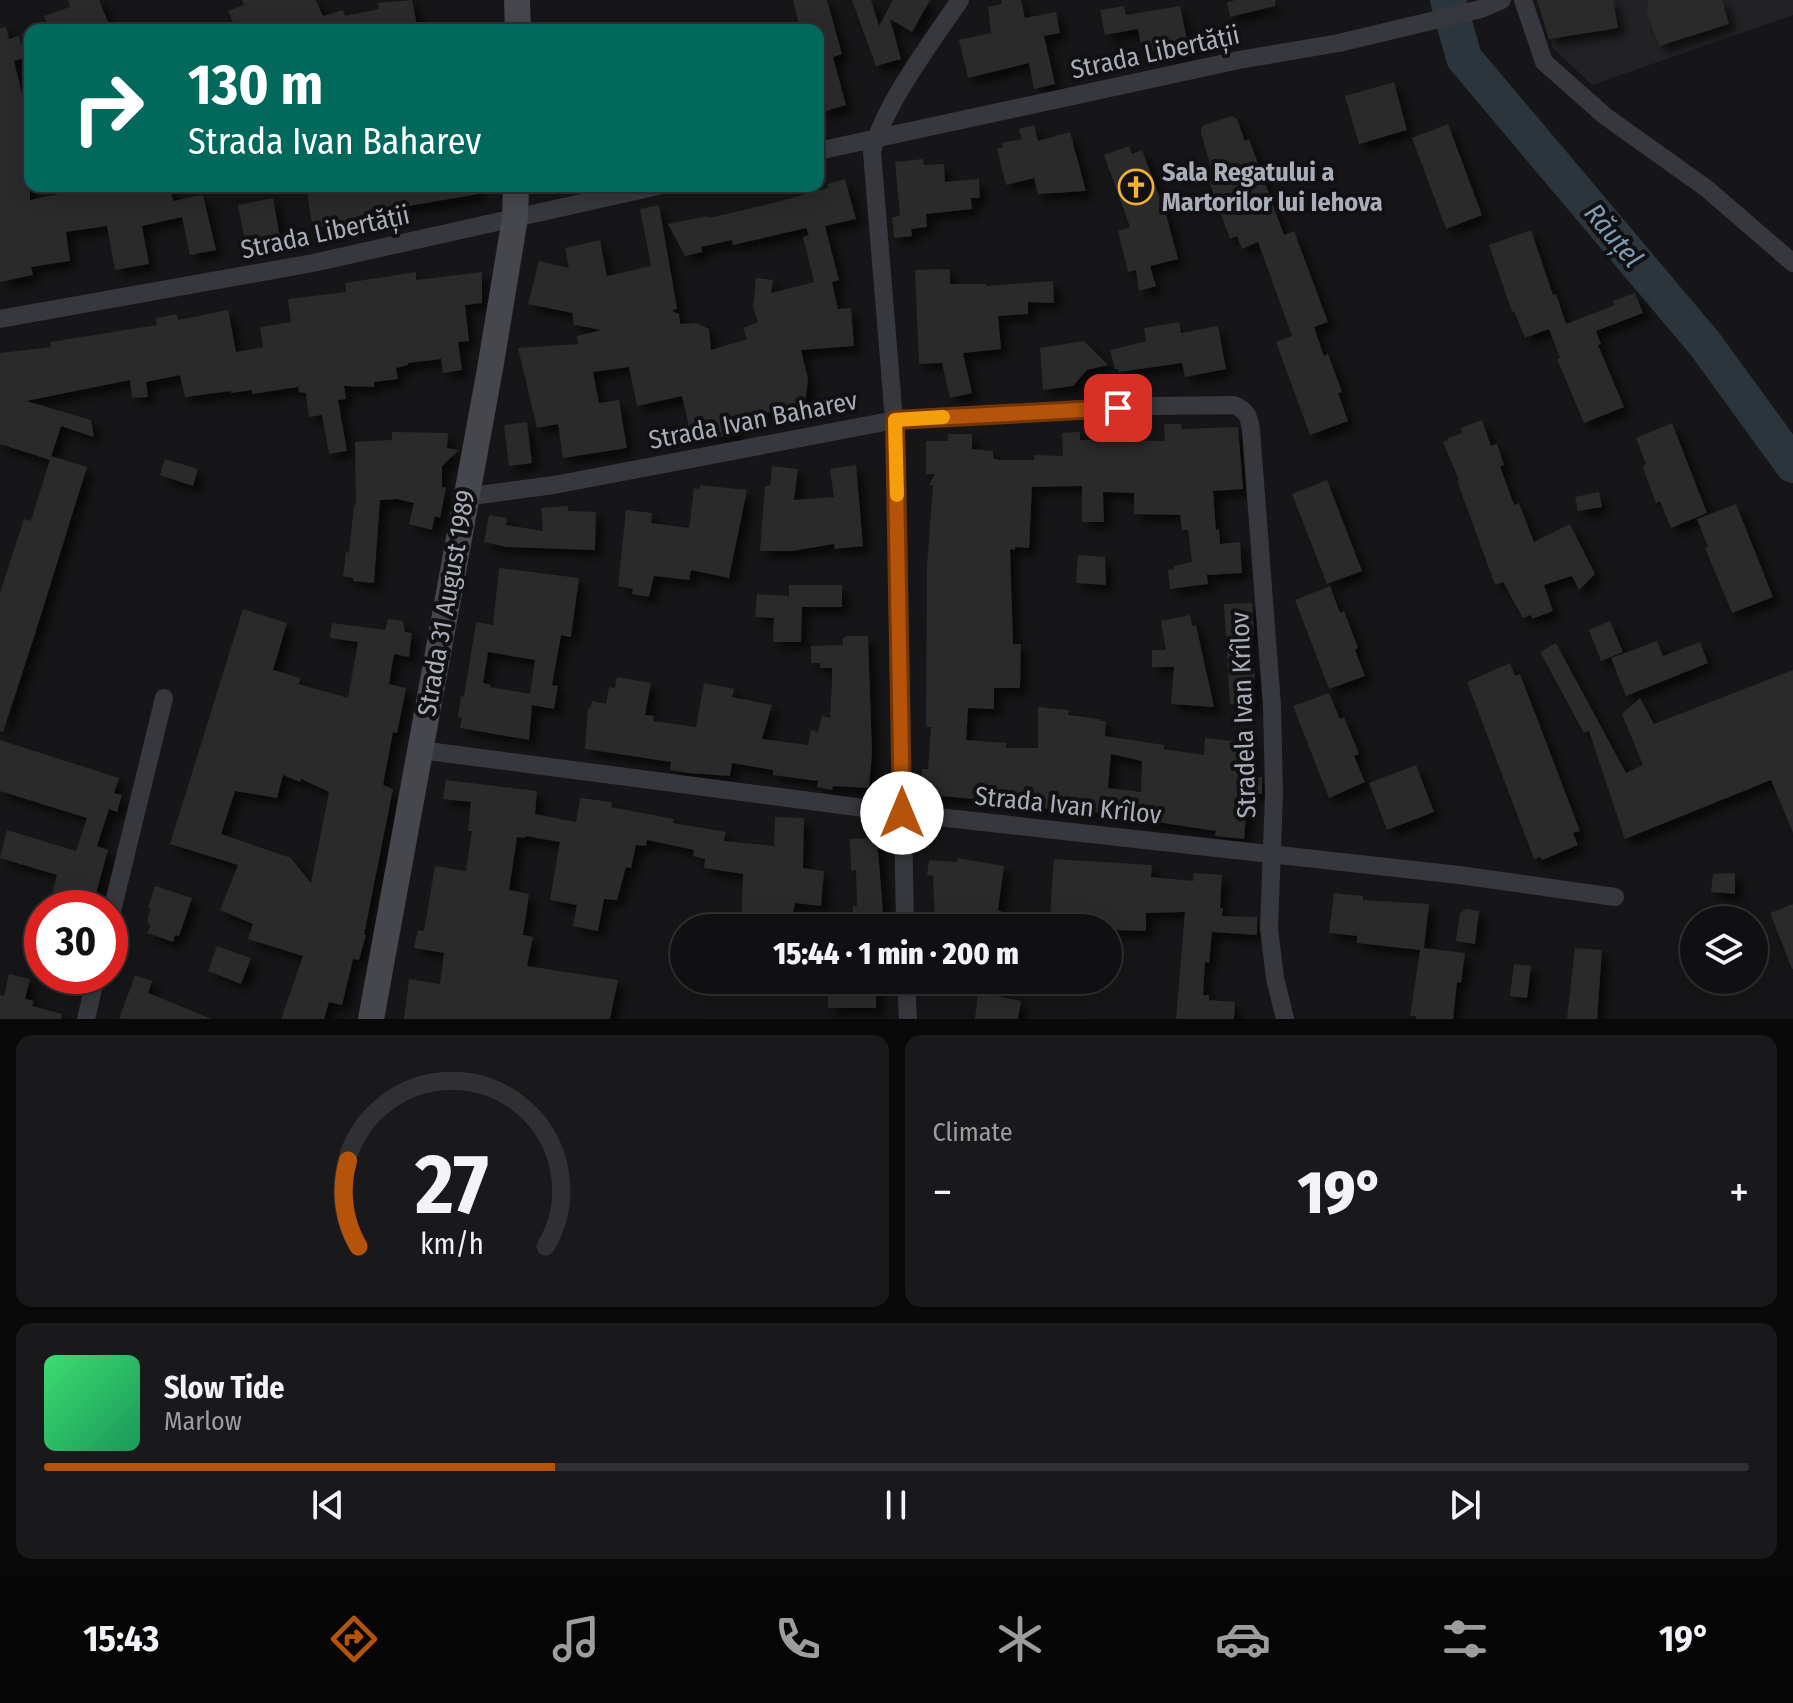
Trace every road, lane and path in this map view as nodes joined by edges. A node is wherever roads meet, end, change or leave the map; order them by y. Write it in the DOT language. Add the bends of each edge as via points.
graph roads {
  1 [pos="517,0"];
  2 [pos="960,0"];
  3 [pos="1502,0"];
  4 [pos="1523,0"];
  5 [pos="518,24"];
  6 [pos="876,138"];
  7 [pos="824,150"];
  8 [pos="516,192"];
  9 [pos="631,192"];
  10 [pos="515,218"];
  11 [pos="1793,263"];
  12 [pos="0,319"];
  13 [pos="1244,409"];
  14 [pos="895,420"];
  15 [pos="465,497"];
  16 [pos="164,698"];
  17 [pos="420,750"];
  18 [pos="902,813"];
  19 [pos="1273,854"];
  20 [pos="117,890"];
  21 [pos="1615,897"];
  22 [pos="905,914"];
  23 [pos="92,994"];
  24 [pos="907,994"];
  25 [pos="86,1019"];
  26 [pos="371,1019"];
  27 [pos="908,1019"];
  28 [pos="1285,1019"];
  1 -- 5 [label="main road"];
  2 -- 6 [label="street"];
  3 -- 6 [label="street, Strada Libertății" via="1339,43"];
  4 -- 11 [label="street" via="1544,62"];
  6 -- 7 [label="street, Strada Libertății"];
  6 -- 14 [label="street" via="872,152"];
  8 -- 10 [label="main road, Strada 31 August 1989"];
  9 -- 10 [label="street, Strada Libertății"];
  10 -- 12 [label="street, Strada Libertății" via="313,263"];
  10 -- 15 [label="main road, Strada 31 August 1989"];
  13 -- 14 [label="street, Strada Ivan Baharev" via="1150,406"];
  13 -- 19 [label="street, Stradela Ivan Krîlov" via="1251,430 1272,706"];
  14 -- 15 [label="street, Strada Ivan Baharev"];
  14 -- 18 [label="street"];
  15 -- 17 [label="main road, Strada 31 August 1989"];
  16 -- 20 [label="street"];
  17 -- 18 [label="street, Strada Ivan Krîlov"];
  17 -- 26 [label="main road, Strada 31 August 1989"];
  18 -- 19 [label="street, Strada Ivan Krîlov"];
  18 -- 22 [label="street"];
  19 -- 21 [label="street, Strada Ivan Krîlov"];
  19 -- 28 [label="street, Stradela Ivan Krîlov" via="1269,929"];
  23 -- 25 [label="street"];
  24 -- 27 [label="street"];
}
